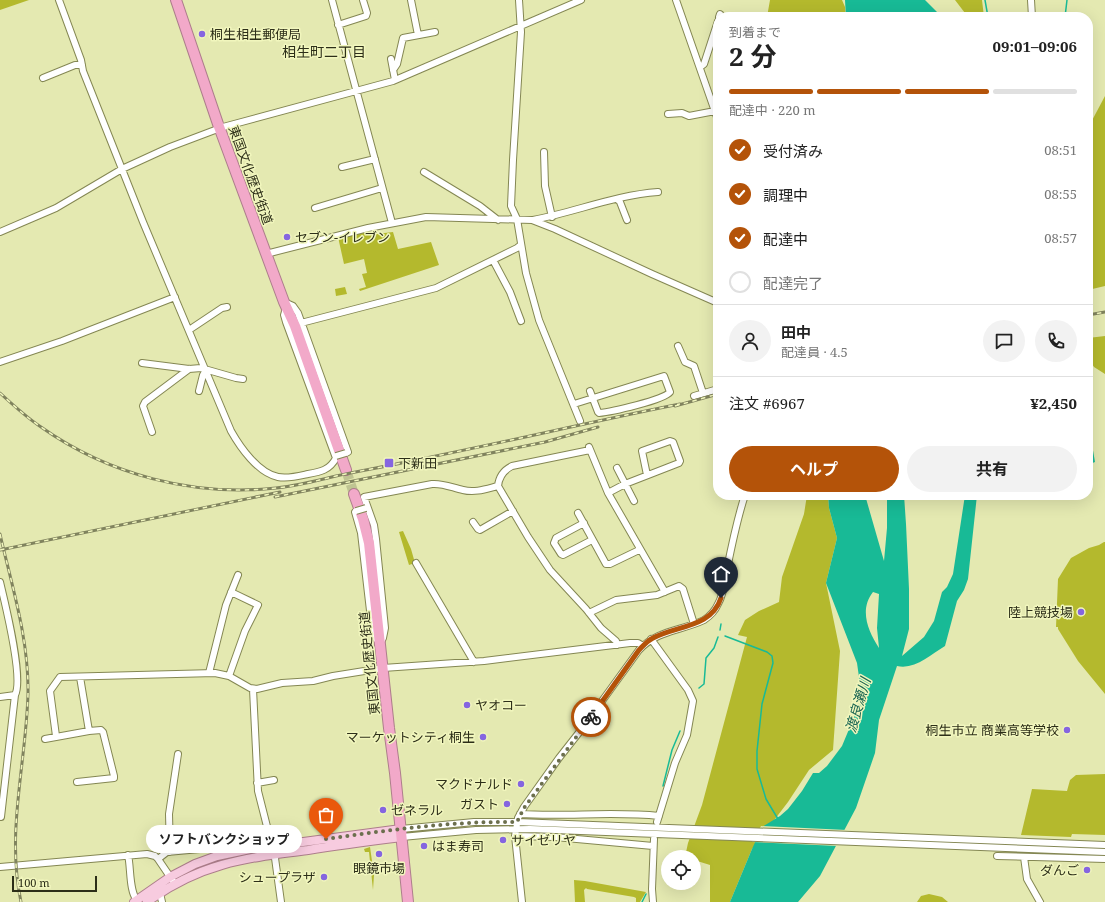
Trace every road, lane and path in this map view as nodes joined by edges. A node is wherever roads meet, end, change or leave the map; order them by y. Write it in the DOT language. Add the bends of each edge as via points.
graph roads {
  1 [pos="59,0"];
  2 [pos="176,0"];
  3 [pos="332,0"];
  4 [pos="363,0"];
  5 [pos="411,0"];
  6 [pos="519,0"];
  7 [pos="581,0"];
  8 [pos="676,0"];
  9 [pos="1031,0"];
  10 [pos="1032,12"];
  11 [pos="338,24"];
  12 [pos="521,25"];
  13 [pos="435,32"];
  14 [pos="418,35"];
  15 [pos="713,36"];
  16 [pos="391,58"];
  17 [pos="82,65"];
  18 [pos="700,67"];
  19 [pos="393,70"];
  20 [pos="43,78"];
  21 [pos="395,80"];
  22 [pos="356,90"];
  23 [pos="713,105"];
  24 [pos="713,111"];
  25 [pos="668,114"];
  26 [pos="219,128"];
  27 [pos="544,152"];
  28 [pos="375,159"];
  29 [pos="342,167"];
  30 [pos="122,170"];
  31 [pos="424,172"];
  32 [pos="382,188"];
  33 [pos="658,192"];
  34 [pos="618,199"];
  35 [pos="315,208"];
  36 [pos="552,217"];
  37 [pos="517,219"];
  38 [pos="498,220"];
  39 [pos="532,220"];
  40 [pos="627,220"];
  41 [pos="392,223"];
  42 [pos="0,232"];
  43 [pos="520,245"];
  44 [pos="266,254"];
  45 [pos="493,260"];
  46 [pos="175,297"];
  47 [pos="713,300"];
  48 [pos="285,305"];
  49 [pos="227,307"];
  50 [pos="521,321"];
  51 [pos="301,323"];
  52 [pos="189,330"];
  53 [pos="678,346"];
  54 [pos="0,362"];
  55 [pos="142,363"];
  56 [pos="190,369"];
  57 [pos="206,370"];
  58 [pos="243,379"];
  59 [pos="590,390"];
  60 [pos="713,390"];
  61 [pos="199,391"];
  62 [pos="703,393"];
  63 [pos="694,396"];
  64 [pos="592,397"];
  65 [pos="574,404"];
  66 [pos="580,421"];
  67 [pos="152,432"];
  68 [pos="336,456"];
  69 [pos="617,468"];
  70 [pos="346,470"];
  71 [pos="647,475"];
  72 [pos="624,484"];
  73 [pos="498,486"];
  74 [pos="608,493"];
  75 [pos="354,494"];
  76 [pos="743,500"];
  77 [pos="634,501"];
  78 [pos="367,508"];
  79 [pos="513,511"];
  80 [pos="578,513"];
  81 [pos="473,522"];
  82 [pos="584,523"];
  83 [pos="592,540"];
  84 [pos="639,550"];
  85 [pos="416,563"];
  86 [pos="238,575"];
  87 [pos="0,582"];
  88 [pos="231,592"];
  89 [pos="665,592"];
  90 [pos="589,613"];
  91 [pos="694,624"];
  92 [pos="651,639"];
  93 [pos="380,644"];
  94 [pos="617,645"];
  95 [pos="643,646"];
  96 [pos="474,662"];
  97 [pos="382,668"];
  98 [pos="209,673"];
  99 [pos="229,676"];
  100 [pos="80,677"];
  101 [pos="253,689"];
  102 [pos="15,695"];
  103 [pos="0,697"];
  104 [pos="89,731"];
  105 [pos="56,736"];
  106 [pos="45,739"];
  107 [pos="178,754"];
  108 [pos="274,780"];
  109 [pos="77,782"];
  110 [pos="257,784"];
  111 [pos="520,814"];
  112 [pos="1,817"];
  113 [pos="517,822"];
  114 [pos="516,829"];
  115 [pos="668,831"];
  116 [pos="401,833"];
  117 [pos="515,836"];
  118 [pos="654,839"];
  119 [pos="1105,845"];
  120 [pos="653,846"];
  121 [pos="273,850"];
  122 [pos="170,852"];
  123 [pos="1105,852"];
  124 [pos="128,855"];
  125 [pos="222,855"];
  126 [pos="997,856"];
  127 [pos="1024,857"];
  128 [pos="158,859"];
  129 [pos="1105,860"];
  130 [pos="0,867"];
  131 [pos="170,876"];
  132 [pos="175,884"];
  133 [pos="160,893"];
  134 [pos="136,901"];
  135 [pos="147,902"];
  136 [pos="162,902"];
  137 [pos="280,902"];
  138 [pos="408,902"];
  139 [pos="522,902"];
  140 [pos="653,902"];
  141 [pos="1040,902"];
  1 -- 17 [label="street"];
  2 -- 26 [label="highway, 東国文化歴史街道"];
  3 -- 11 [label="street"];
  4 -- 11 [label="street" via="366,16"];
  5 -- 14 [label="street"];
  6 -- 12 [label="street"];
  7 -- 12 [label="street"];
  8 -- 18 [label="street"];
  9 -- 10 [label="street"];
  11 -- 22 [label="street"];
  12 -- 21 [label="street"];
  12 -- 37 [label="street" via="511,198 512,211"];
  13 -- 14 [label="street"];
  14 -- 19 [label="street" via="403,38 397,64"];
  15 -- 18 [label="street" via="704,64"];
  16 -- 19 [label="street"];
  17 -- 20 [label="street" via="75,65"];
  17 -- 30 [label="street"];
  18 -- 23 [label="street"];
  19 -- 21 [label="street"];
  21 -- 22 [label="street"];
  22 -- 26 [label="street"];
  22 -- 28 [label="street"];
  24 -- 25 [label="street" via="689,116 682,113"];
  26 -- 30 [label="street" via="170,147"];
  26 -- 44 [label="highway, 東国文化歴史街道"];
  27 -- 36 [label="street" via="545,186"];
  28 -- 29 [label="street"];
  28 -- 32 [label="street"];
  30 -- 42 [label="street" via="56,208"];
  30 -- 46 [label="street"];
  31 -- 38 [label="street"];
  32 -- 35 [label="street"];
  32 -- 41 [label="street"];
  33 -- 34 [label="street"];
  34 -- 36 [label="street"];
  34 -- 40 [label="street"];
  36 -- 39 [label="street"];
  37 -- 38 [label="street"];
  37 -- 39 [label="street"];
  37 -- 43 [label="street"];
  38 -- 41 [label="street" via="426,216"];
  39 -- 47 [label="street"];
  41 -- 44 [label="street"];
  43 -- 45 [label="street"];
  43 -- 65 [label="street" via="538,320"];
  44 -- 48 [label="highway, 東国文化歴史街道"];
  45 -- 50 [label="street" via="510,292"];
  45 -- 51 [label="street" via="436,288"];
  46 -- 52 [label="street"];
  46 -- 54 [label="street"];
  48 -- 51 [label="street" via="296,309"];
  48 -- 68 [label="street" via="284,315"];
  48 -- 70 [label="highway, 東国文化歴史街道" via="295,326"];
  49 -- 52 [label="street"];
  51 -- 68 [label="street, bridge" via="348,452"];
  52 -- 57 [label="street"];
  53 -- 62 [label="street" via="685,362 694,366"];
  55 -- 56 [label="street"];
  56 -- 57 [label="street"];
  56 -- 67 [label="street" via="145,402 143,406"];
  57 -- 58 [label="street"];
  57 -- 61 [label="street"];
  57 -- 68 [label="street" via="240,445 268,474 288,478 321,472 331,465"];
  59 -- 64 [label="street"];
  60 -- 62 [label="street"];
  62 -- 63 [label="street"];
  64 -- 64 [label="street" via="664,376 670,392 652,401 601,413 598,412"];
  64 -- 65 [label="street"];
  65 -- 66 [label="street"];
  69 -- 72 [label="street"];
  71 -- 71 [label="street" via="642,451 673,442 679,463"];
  71 -- 72 [label="street"];
  72 -- 74 [label="street"];
  72 -- 77 [label="street"];
  73 -- 74 [label="street" via="503,473 512,466 590,449"];
  73 -- 78 [label="street" via="468,491 432,484 364,497"];
  73 -- 79 [label="street"];
  74 -- 84 [label="street"];
  75 -- 93 [label="highway, 東国文化歴史街道" via="364,519 369,543"];
  76 -- 91 [label="street" via="719,603 708,617"];
  78 -- 93 [label="street" via="374,525 385,628"];
  78 -- 93 [label="street, bridge" via="355,512 361,533 372,628"];
  79 -- 81 [label="street" via="480,530"];
  79 -- 90 [label="street" via="550,570"];
  80 -- 82 [label="street"];
  82 -- 83 [label="street"];
  82 -- 83 [label="street" via="556,538 554,543 563,555"];
  83 -- 84 [label="street" via="608,565"];
  84 -- 89 [label="street"];
  85 -- 96 [label="street"];
  86 -- 88 [label="street"];
  87 -- 102 [label="street" via="11,629 16,666"];
  88 -- 98 [label="street"];
  88 -- 99 [label="street" via="258,605 245,631"];
  89 -- 90 [label="street" via="656,596 616,600"];
  89 -- 91 [label="street" via="678,586 682,587"];
  90 -- 94 [label="street"];
  91 -- 92 [label="street"];
  92 -- 95 [label="street"];
  92 -- 111 [label="street" via="688,690 693,701 688,731 658,819 594,814"];
  93 -- 97 [label="highway, 東国文化歴史街道"];
  94 -- 95 [label="street" via="634,643"];
  94 -- 96 [label="street"];
  95 -- 111 [label="street"];
  96 -- 97 [label="street"];
  97 -- 101 [label="street"];
  97 -- 116 [label="highway, 東国文化歴史街道"];
  98 -- 99 [label="street"];
  98 -- 100 [label="street"];
  99 -- 101 [label="street"];
  100 -- 104 [label="street"];
  100 -- 105 [label="street" via="60,677 50,691"];
  101 -- 110 [label="street"];
  102 -- 103 [label="street"];
  102 -- 112 [label="street"];
  104 -- 105 [label="street"];
  104 -- 109 [label="street" via="103,732 114,778"];
  105 -- 106 [label="street"];
  107 -- 122 [label="street" via="169,814"];
  108 -- 110 [label="street"];
  110 -- 121 [label="street"];
  111 -- 113 [label="street"];
  113 -- 114 [label="street"];
  113 -- 115 [label="street"];
  113 -- 116 [label="street" via="474,822"];
  114 -- 115 [label="street"];
  114 -- 116 [label="street"];
  114 -- 117 [label="street"];
  115 -- 119 [label="street"];
  115 -- 123 [label="street"];
  116 -- 121 [label="main road"];
  116 -- 138 [label="highway, 東国文化歴史街道"];
  117 -- 120 [label="street"];
  117 -- 139 [label="street"];
  118 -- 120 [label="street"];
  120 -- 140 [label="street"];
  121 -- 125 [label="main road" via="239,850"];
  121 -- 132 [label="main road" via="216,866"];
  121 -- 137 [label="street"];
  122 -- 125 [label="street" via="211,848"];
  122 -- 128 [label="street"];
  124 -- 128 [label="street" via="147,854"];
  124 -- 130 [label="street"];
  124 -- 134 [label="street"];
  125 -- 131 [label="main road"];
  126 -- 127 [label="street"];
  127 -- 129 [label="street"];
  127 -- 141 [label="street" via="1027,879"];
  128 -- 131 [label="street"];
  131 -- 132 [label="street"];
  131 -- 134 [label="main road"];
  132 -- 133 [label="main road"];
  133 -- 135 [label="main road"];
  133 -- 136 [label="street"];
}
